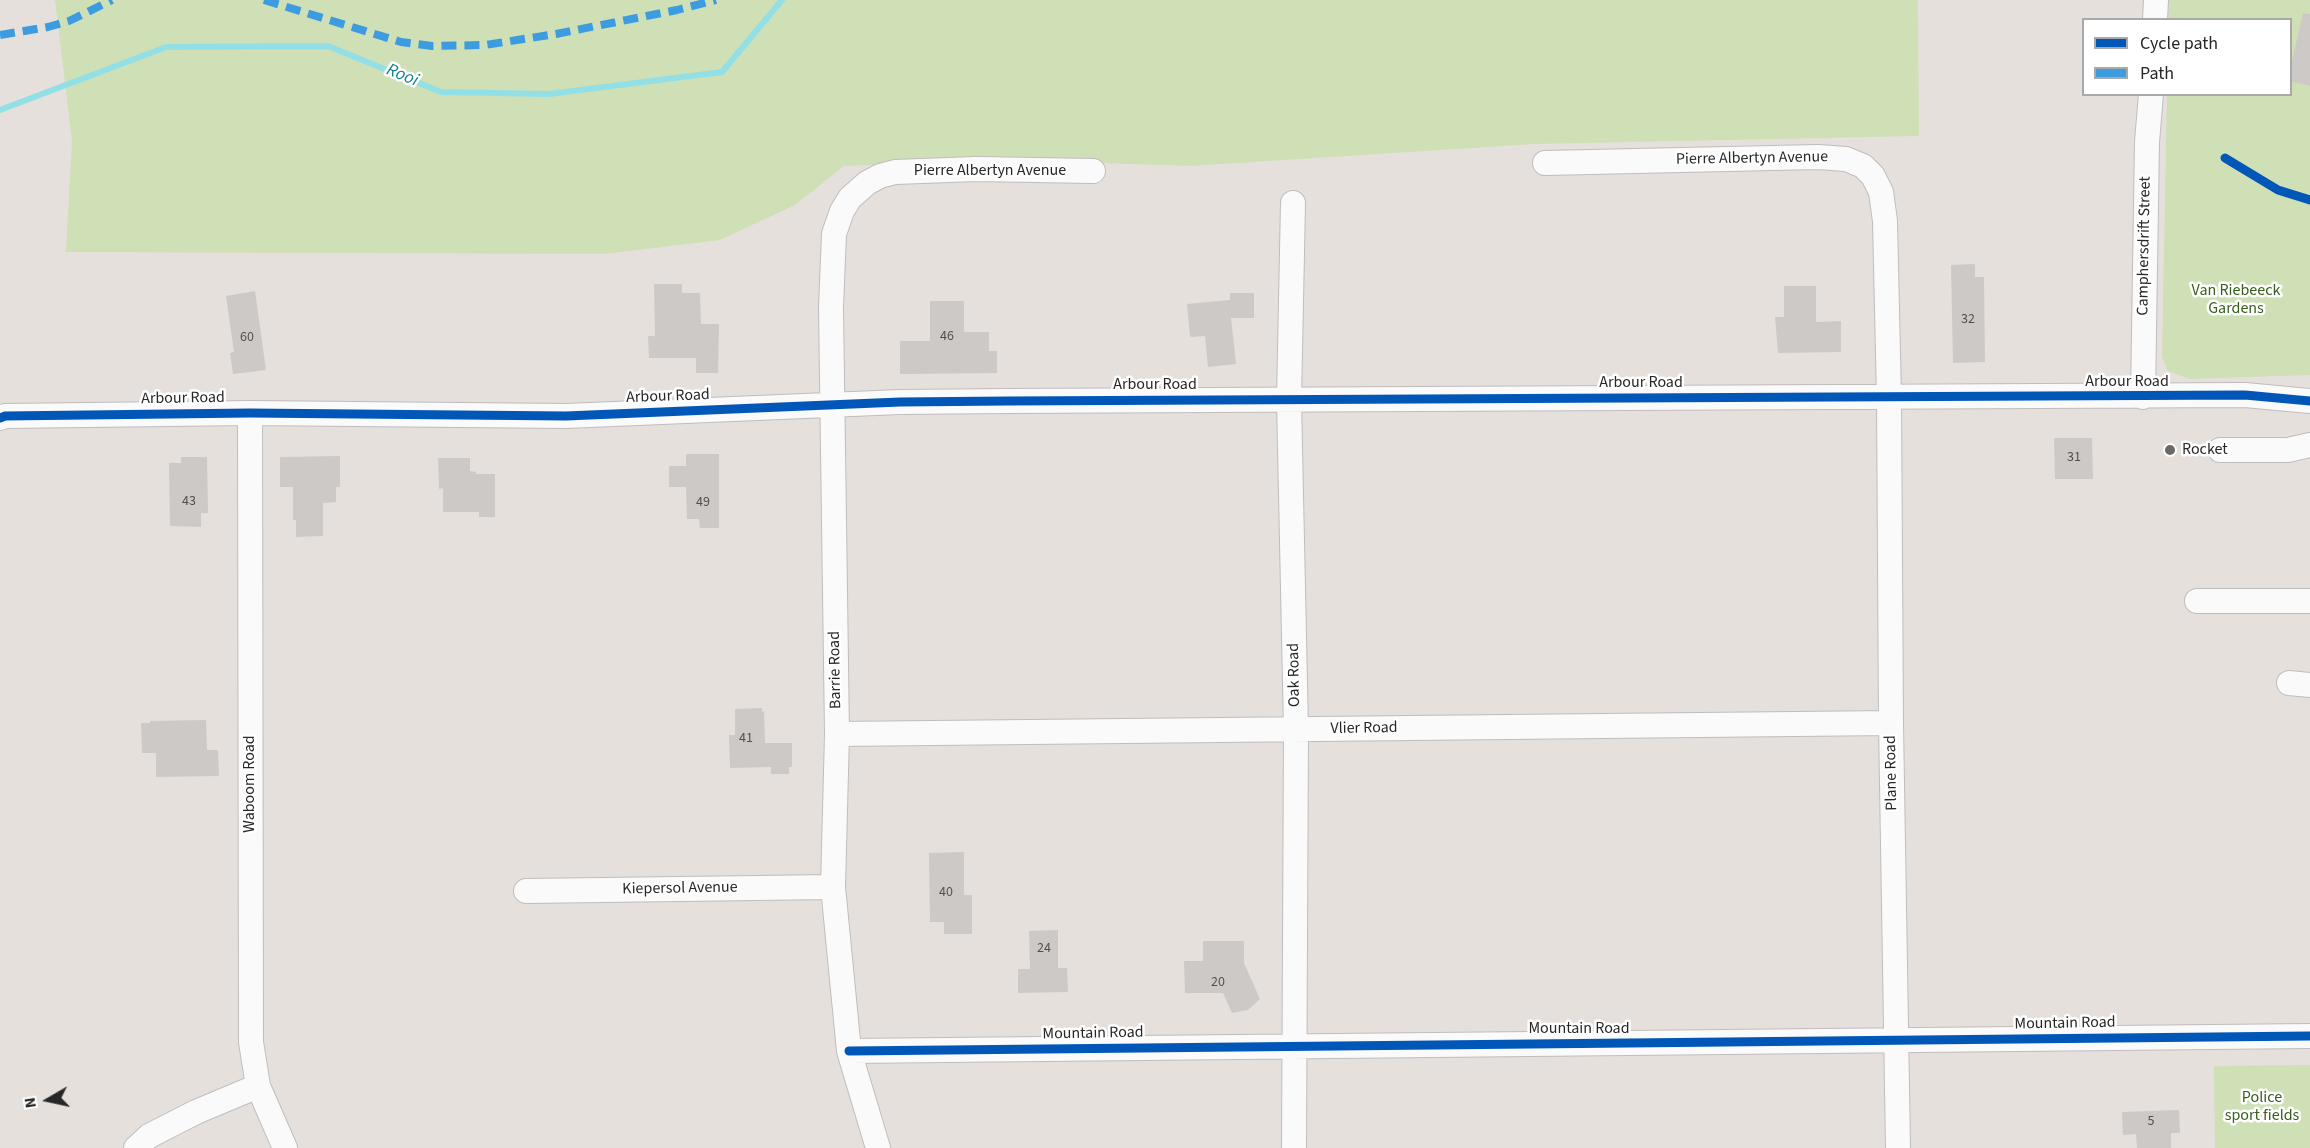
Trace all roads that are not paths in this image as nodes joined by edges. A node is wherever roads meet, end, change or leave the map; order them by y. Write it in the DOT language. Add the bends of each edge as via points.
graph roads {
  1 [pos="2156,0"];
  2 [pos="2155,18"];
  3 [pos="2151,96"];
  4 [pos="1545,163"];
  5 [pos="1093,171"];
  6 [pos="856,193"];
  7 [pos="1293,203"];
  8 [pos="2143,397"];
  9 [pos="1889,398"];
  10 [pos="1289,400"];
  11 [pos="2310,401"];
  12 [pos="833,406"];
  13 [pos="250,413"];
  14 [pos="0,418"];
  15 [pos="2310,445"];
  16 [pos="2220,450"];
  17 [pos="2197,601"];
  18 [pos="2310,601"];
  19 [pos="1891,723"];
  20 [pos="1296,730"];
  21 [pos="837,734"];
  22 [pos="833,887"];
  23 [pos="526,891"];
  24 [pos="2310,1036"];
  25 [pos="1896,1041"];
  26 [pos="1295,1047"];
  27 [pos="849,1051"];
  28 [pos="258,1086"];
  29 [pos="136,1148"];
  30 [pos="285,1148"];
  31 [pos="878,1148"];
  32 [pos="1294,1148"];
  33 [pos="1898,1148"];
  1 -- 2 [label="street"];
  3 -- 8 [label="street, Camphersdrift Street"];
  4 -- 9 [label="street, Pierre Albertyn Avenue" via="1818,157 1846,159 1863,166 1873,176 1884,206"];
  5 -- 6 [label="street, Pierre Albertyn Avenue" via="915,170 880,176"];
  6 -- 12 [label="street, Barrie Road" via="842,211 832,249"];
  7 -- 10 [label="street, Oak Road"];
  8 -- 9 [label="street, Arbour Road"];
  8 -- 11 [label="street, Arbour Road" via="2245,395"];
  9 -- 10 [label="street, Arbour Road"];
  9 -- 19 [label="street, Plane Road"];
  10 -- 12 [label="street, Arbour Road" via="911,401"];
  10 -- 20 [label="street, Oak Road"];
  12 -- 13 [label="street, Arbour Road" via="566,416"];
  12 -- 21 [label="street, Barrie Road"];
  13 -- 14 [label="street, Arbour Road"];
  13 -- 28 [label="street, Waboom Road" via="251,1042"];
  15 -- 16 [label="street" via="2288,450"];
  17 -- 18 [label="street"];
  19 -- 20 [label="street, Vlier Road"];
  19 -- 25 [label="street, Plane Road"];
  20 -- 21 [label="street, Vlier Road"];
  20 -- 26 [label="street, Oak Road"];
  21 -- 22 [label="street, Barrie Road"];
  22 -- 23 [label="street, Kiepersol Avenue"];
  22 -- 27 [label="street, Barrie Road"];
  24 -- 25 [label="street, Mountain Road"];
  25 -- 26 [label="street, Mountain Road"];
  25 -- 33 [label="street, Plane Road"];
  26 -- 27 [label="street, Mountain Road"];
  26 -- 32 [label="street, Oak Road"];
  27 -- 31 [label="street, Barrie Road"];
  28 -- 29 [label="street" via="196,1112 149,1136"];
  28 -- 30 [label="street, Waboom Road"];
}
